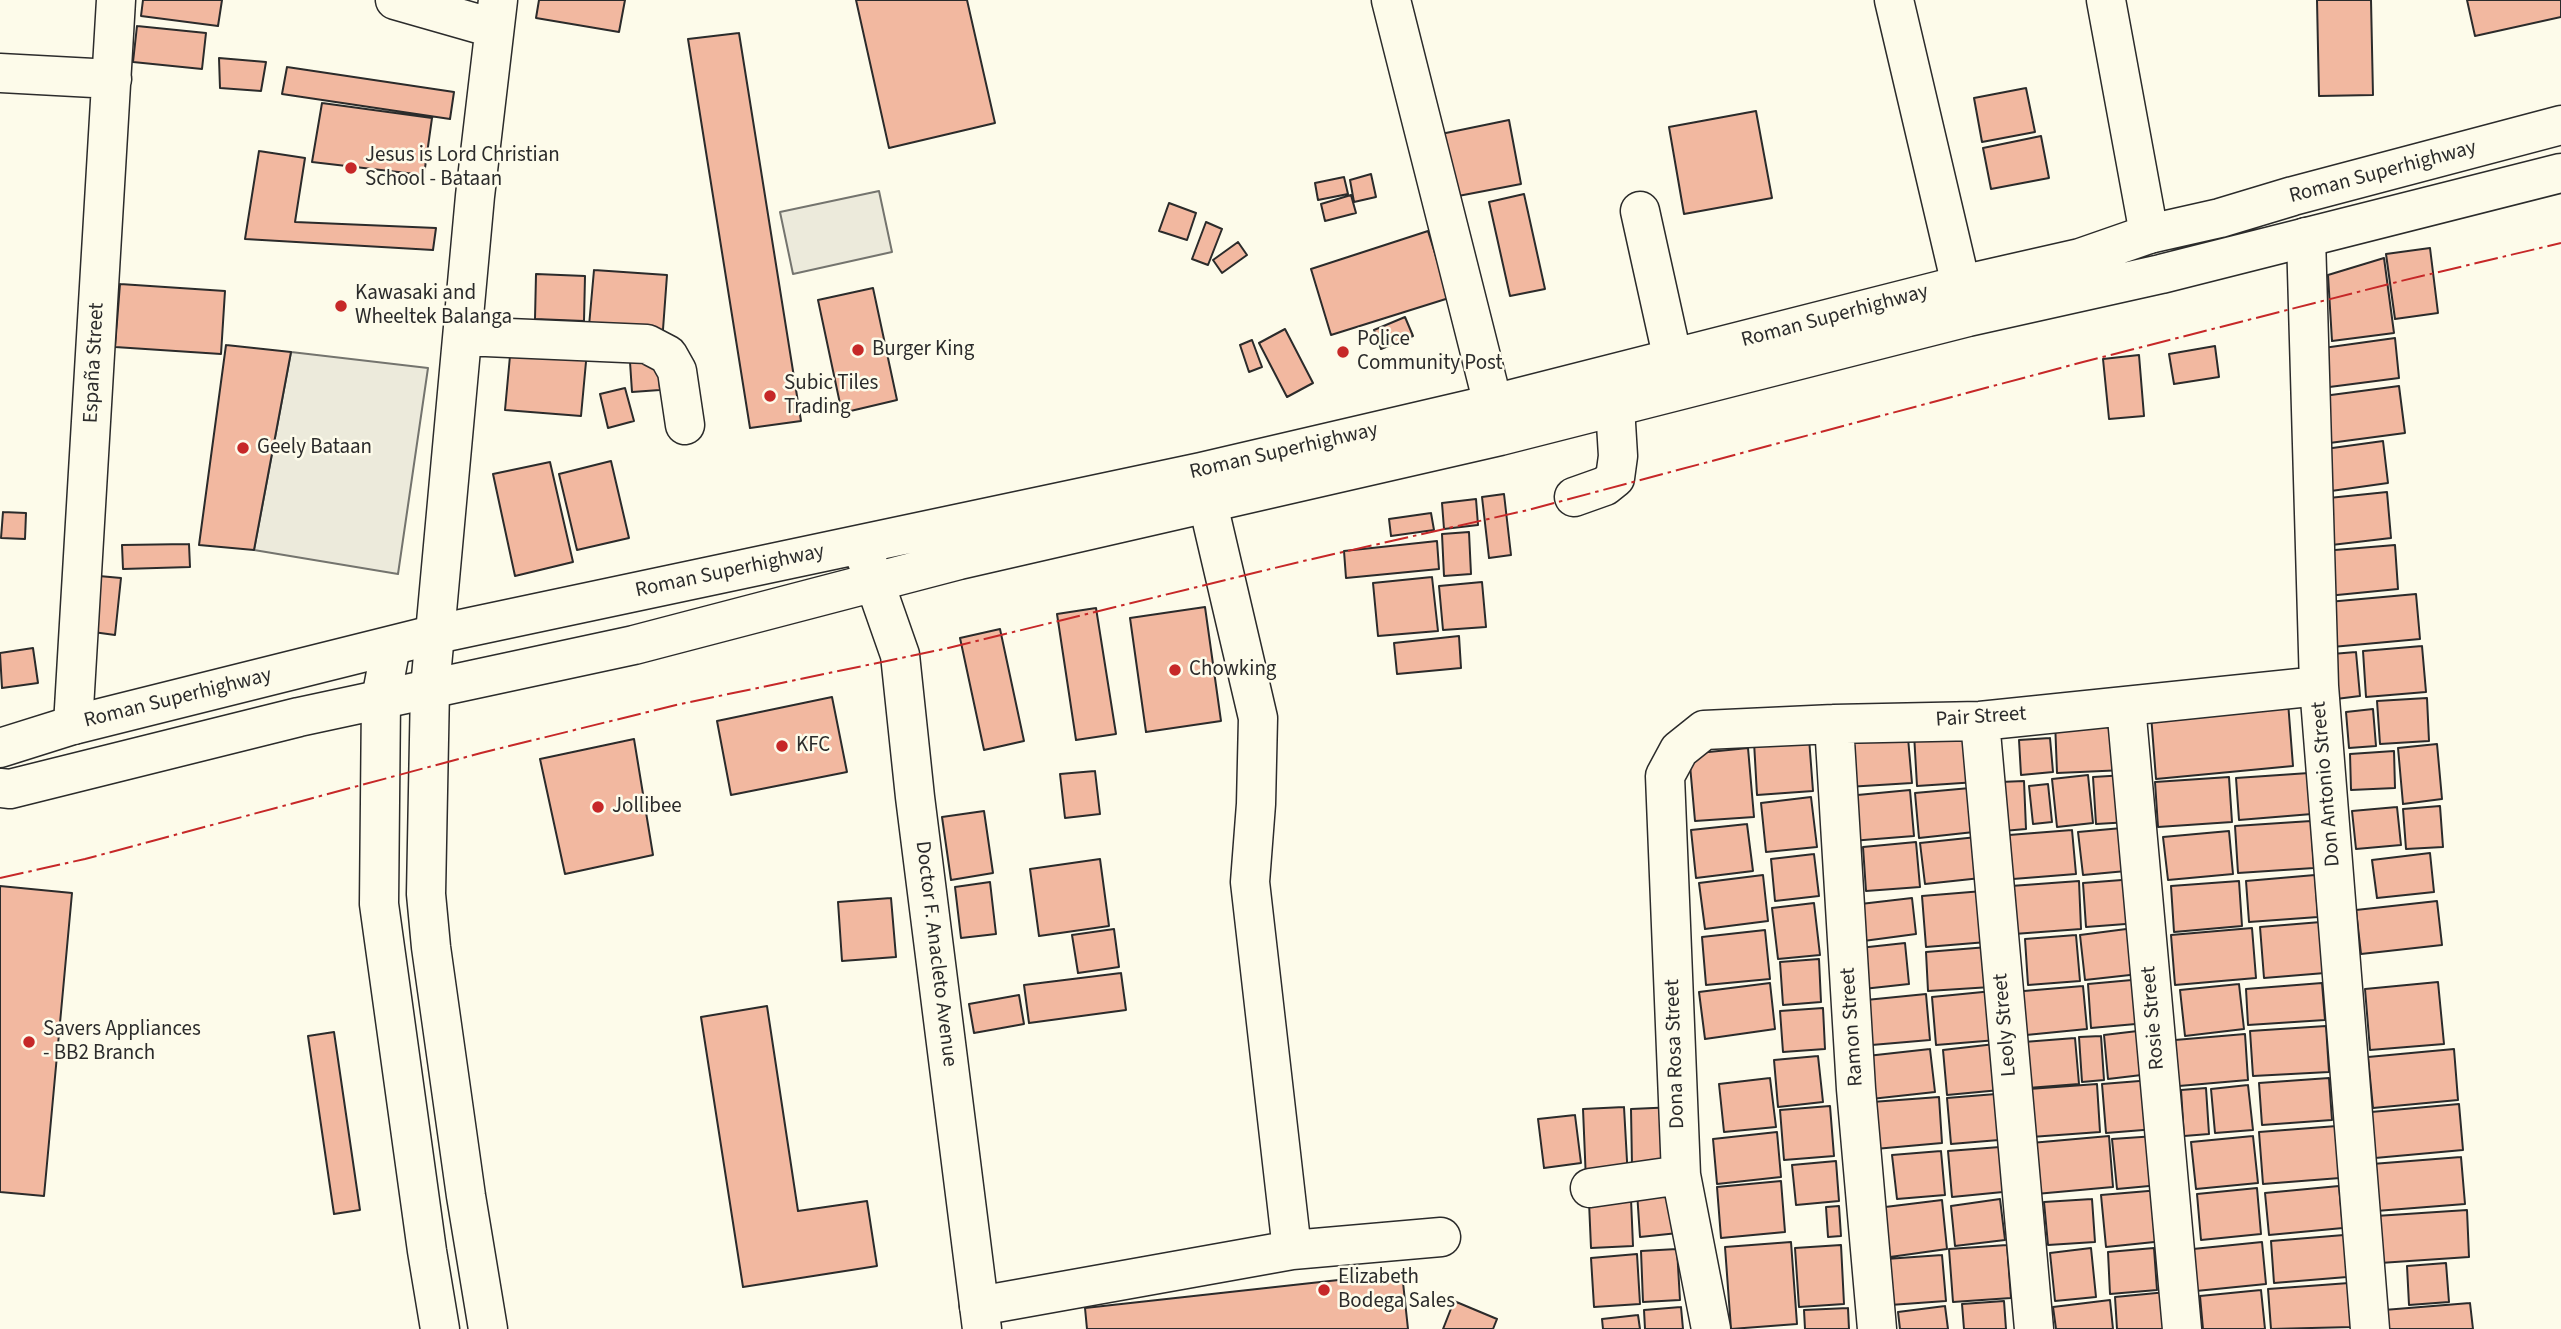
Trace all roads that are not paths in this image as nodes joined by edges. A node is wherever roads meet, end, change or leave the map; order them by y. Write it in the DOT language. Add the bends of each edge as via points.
graph roads {
  1 [pos="116,0"];
  2 [pos="395,0"];
  3 [pos="1391,0"];
  4 [pos="1894,0"];
  5 [pos="2106,0"];
  6 [pos="496,14"];
  7 [pos="0,73"];
  8 [pos="112,79"];
  9 [pos="2561,125"];
  10 [pos="2561,173"];
  11 [pos="1640,211"];
  12 [pos="2149,233"];
  13 [pos="2306,237"];
  14 [pos="1961,285"];
  15 [pos="463,336"];
  16 [pos="1673,360"];
  17 [pos="1493,404"];
  18 [pos="1615,407"];
  19 [pos="685,425"];
  20 [pos="1574,497"];
  21 [pos="1208,504"];
  22 [pos="861,543"];
  23 [pos="873,582"];
  24 [pos="436,634"];
  25 [pos="391,646"];
  26 [pos="2319,686"];
  27 [pos="430,688"];
  28 [pos="381,699"];
  29 [pos="2126,706"];
  30 [pos="1980,721"];
  31 [pos="1833,724"];
  32 [pos="73,725"];
  33 [pos="0,748"];
  34 [pos="1665,776"];
  35 [pos="0,788"];
  36 [pos="426,894"];
  37 [pos="379,904"];
  38 [pos="1681,1175"];
  39 [pos="1590,1188"];
  40 [pos="1441,1237"];
  41 [pos="1292,1250"];
  42 [pos="980,1317"];
  43 [pos="440,1329"];
  44 [pos="488,1329"];
  45 [pos="1711,1329"];
  46 [pos="1877,1329"];
  47 [pos="2034,1329"];
  48 [pos="2182,1329"];
  49 [pos="2370,1329"];
  1 -- 8 [label="street, España Street"];
  2 -- 6 [label="street"];
  3 -- 17 [label="street"];
  4 -- 14 [label="street"];
  5 -- 12 [label="street"];
  6 -- 15 [label="street"];
  7 -- 8 [label="street"];
  8 -- 32 [label="street, España Street"];
  9 -- 12 [label="street, Roman Superhighway"];
  10 -- 13 [label="street, Roman Superhighway"];
  11 -- 16 [label="street"];
  12 -- 14 [label="street, Roman Superhighway" via="2080,258"];
  13 -- 18 [label="street, Roman Superhighway"];
  13 -- 26 [label="street, Don Antonio Street"];
  14 -- 16 [label="street, Roman Superhighway"];
  15 -- 19 [label="street" via="647,344 668,355 677,371"];
  15 -- 24 [label="street"];
  16 -- 17 [label="street, Roman Superhighway"];
  17 -- 22 [label="street, Roman Superhighway" via="1201,472"];
  18 -- 20 [label="street" via="1615,478"];
  18 -- 21 [label="street, Roman Superhighway"];
  21 -- 23 [label="street, Roman Superhighway"];
  21 -- 41 [label="street" via="1258,718 1250,882"];
  22 -- 23 [label="street, Doctor F. Anacleto Avenue"];
  22 -- 24 [label="street, Roman Superhighway"];
  23 -- 27 [label="street, Roman Superhighway" via="634,645"];
  23 -- 42 [label="street, Doctor F. Anacleto Avenue" via="900,655"];
  24 -- 25 [label="street, Roman Superhighway"];
  24 -- 27 [label="street"];
  25 -- 28 [label="street"];
  25 -- 32 [label="street, Roman Superhighway"];
  26 -- 29 [label="street, Pair Street"];
  26 -- 49 [label="street, Don Antonio Street"];
  27 -- 28 [label="street, Roman Superhighway"];
  27 -- 36 [label="street"];
  28 -- 35 [label="street, Roman Superhighway"];
  28 -- 37 [label="street"];
  29 -- 30 [label="street, Pair Street"];
  29 -- 48 [label="street, Rosie Street"];
  30 -- 31 [label="street, Pair Street"];
  30 -- 47 [label="street, Leoly Street"];
  31 -- 34 [label="street, Pair Street" via="1704,730 1679,750"];
  31 -- 46 [label="street, Ramon Street"];
  32 -- 33 [label="street, Roman Superhighway"];
  34 -- 38 [label="street, Dona Rosa Street"];
  36 -- 37 [label="street"];
  36 -- 44 [label="street" via="432,961"];
  37 -- 43 [label="street"];
  38 -- 39 [label="street"];
  38 -- 45 [label="street, Dona Rosa Street"];
  40 -- 41 [label="street"];
  41 -- 42 [label="street"];
}
